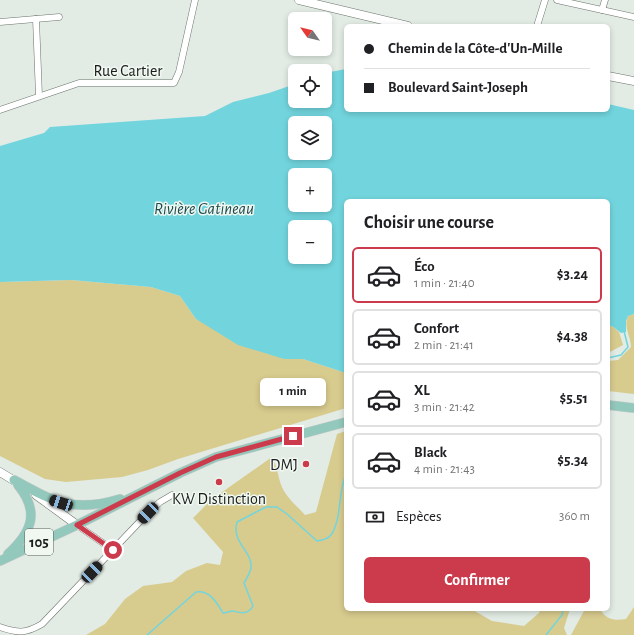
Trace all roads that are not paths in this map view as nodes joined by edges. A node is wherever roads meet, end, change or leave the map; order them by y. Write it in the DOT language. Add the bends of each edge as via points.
graph roads {
  1 [pos="195,0"];
  2 [pos="300,0"];
  3 [pos="545,0"];
  4 [pos="557,0"];
  5 [pos="604,0"];
  6 [pos="602,10"];
  7 [pos="59,17"];
  8 [pos="634,17"];
  9 [pos="36,19"];
  10 [pos="0,22"];
  11 [pos="400,24"];
  12 [pos="538,24"];
  13 [pos="610,76"];
  14 [pos="634,82"];
  15 [pos="39,96"];
  16 [pos="0,110"];
  17 [pos="610,405"];
  18 [pos="634,408"];
  19 [pos="344,423"];
  20 [pos="0,472"];
  21 [pos="180,473"];
  22 [pos="14,480"];
  23 [pos="172,495"];
  24 [pos="77,525"];
  25 [pos="113,550"];
  26 [pos="1,560"];
  27 [pos="0,627"];
  1 -- 15 [label="street, Rue Cartier" via="179,72 174,83 79,83"];
  2 -- 11 [label="main road"];
  3 -- 12 [label="street"];
  4 -- 6 [label="street"];
  5 -- 6 [label="street"];
  6 -- 8 [label="street"];
  7 -- 9 [label="street"];
  9 -- 10 [label="street"];
  9 -- 15 [label="street"];
  13 -- 14 [label="main road"];
  15 -- 16 [label="street, Rue Cartier"];
  17 -- 18 [label="main road"];
  19 -- 21 [label="main road, 105" via="226,454"];
  20 -- 22 [label="main road"];
  21 -- 22 [label="main road" via="116,500 80,505 51,500"];
  21 -- 24 [label="main road, 105"];
  22 -- 24 [label="main road"];
  22 -- 26 [label="main road" via="29,501 30,525 24,538"];
  23 -- 25 [label="street" via="160,502"];
  24 -- 25 [label="street"];
  24 -- 26 [label="main road, 105"];
  25 -- 27 [label="street" via="42,624 20,632"];
}
